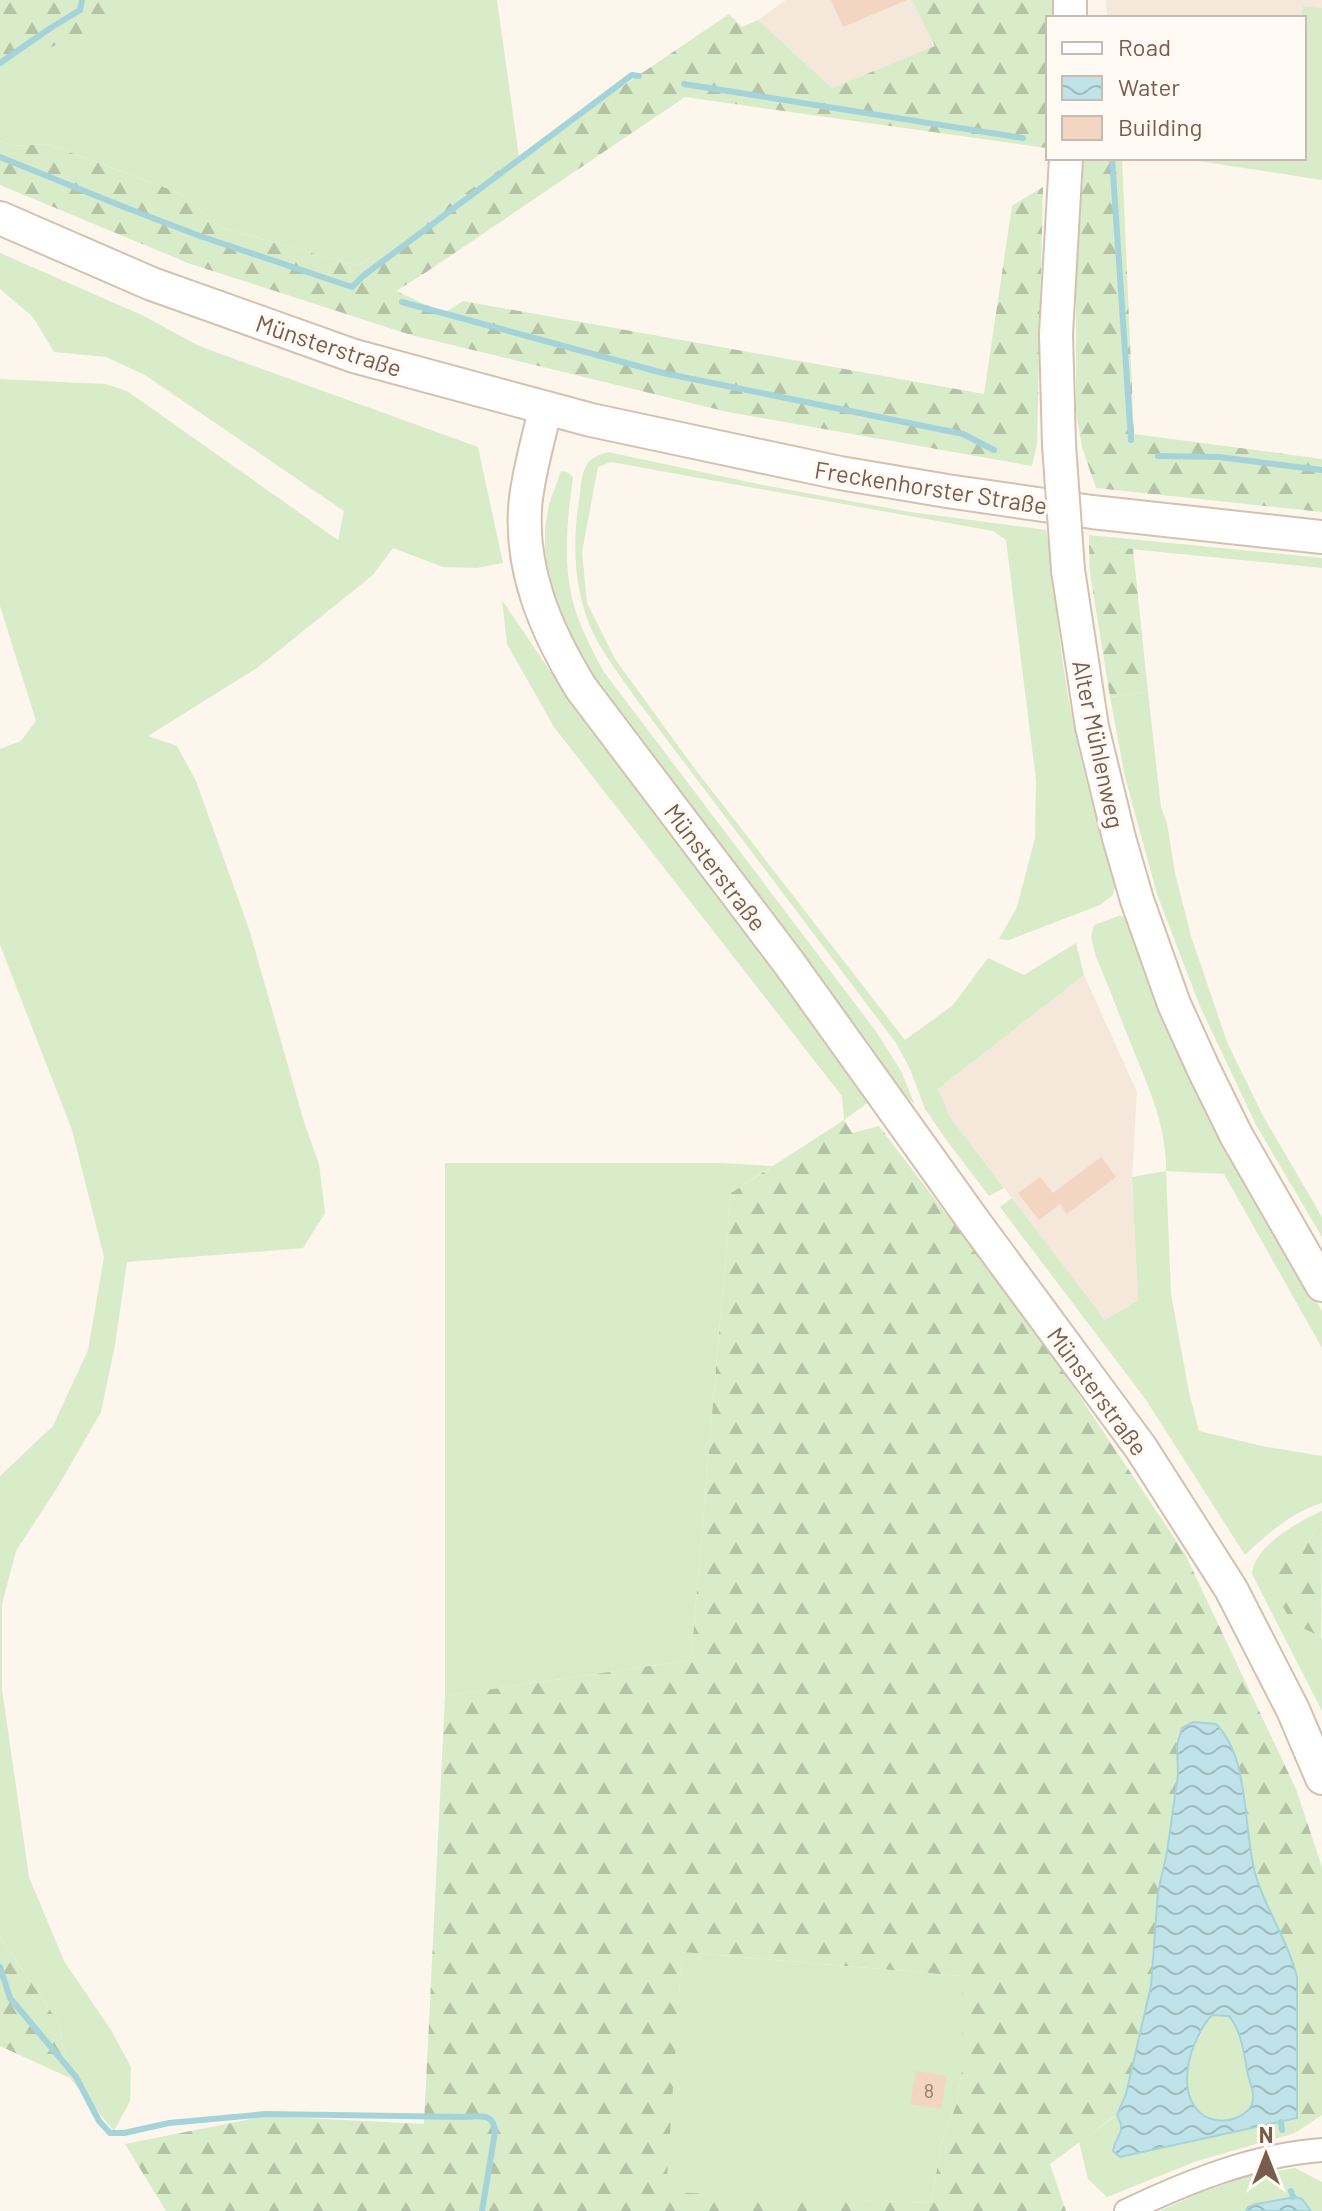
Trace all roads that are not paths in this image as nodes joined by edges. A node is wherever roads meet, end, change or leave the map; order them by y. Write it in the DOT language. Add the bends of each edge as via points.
graph roads {
  1 [pos="1066,160"];
  2 [pos="0,218"];
  3 [pos="546,408"];
  4 [pos="1322,537"];
  5 [pos="1322,1285"];
  6 [pos="1322,1778"];
  7 [pos="1322,2150"];
  8 [pos="1126,2211"];
  1 -- 5 [label="main road, Alter Mühlenweg, bridge" via="1056,334 1059,445 1068,570 1104,778 1137,900 1174,1004 1236,1135"];
  2 -- 3 [label="main road, Münsterstraße" via="152,284 354,356"];
  3 -- 4 [label="main road, Freckenhorster Straße" via="855,476 1092,512"];
  3 -- 6 [label="main road, Münsterstraße" via="526,499 525,540 542,617 560,654 1141,1448 1231,1589"];
  7 -- 8 [label="street" via="1257,2160 1176,2187"];
}
